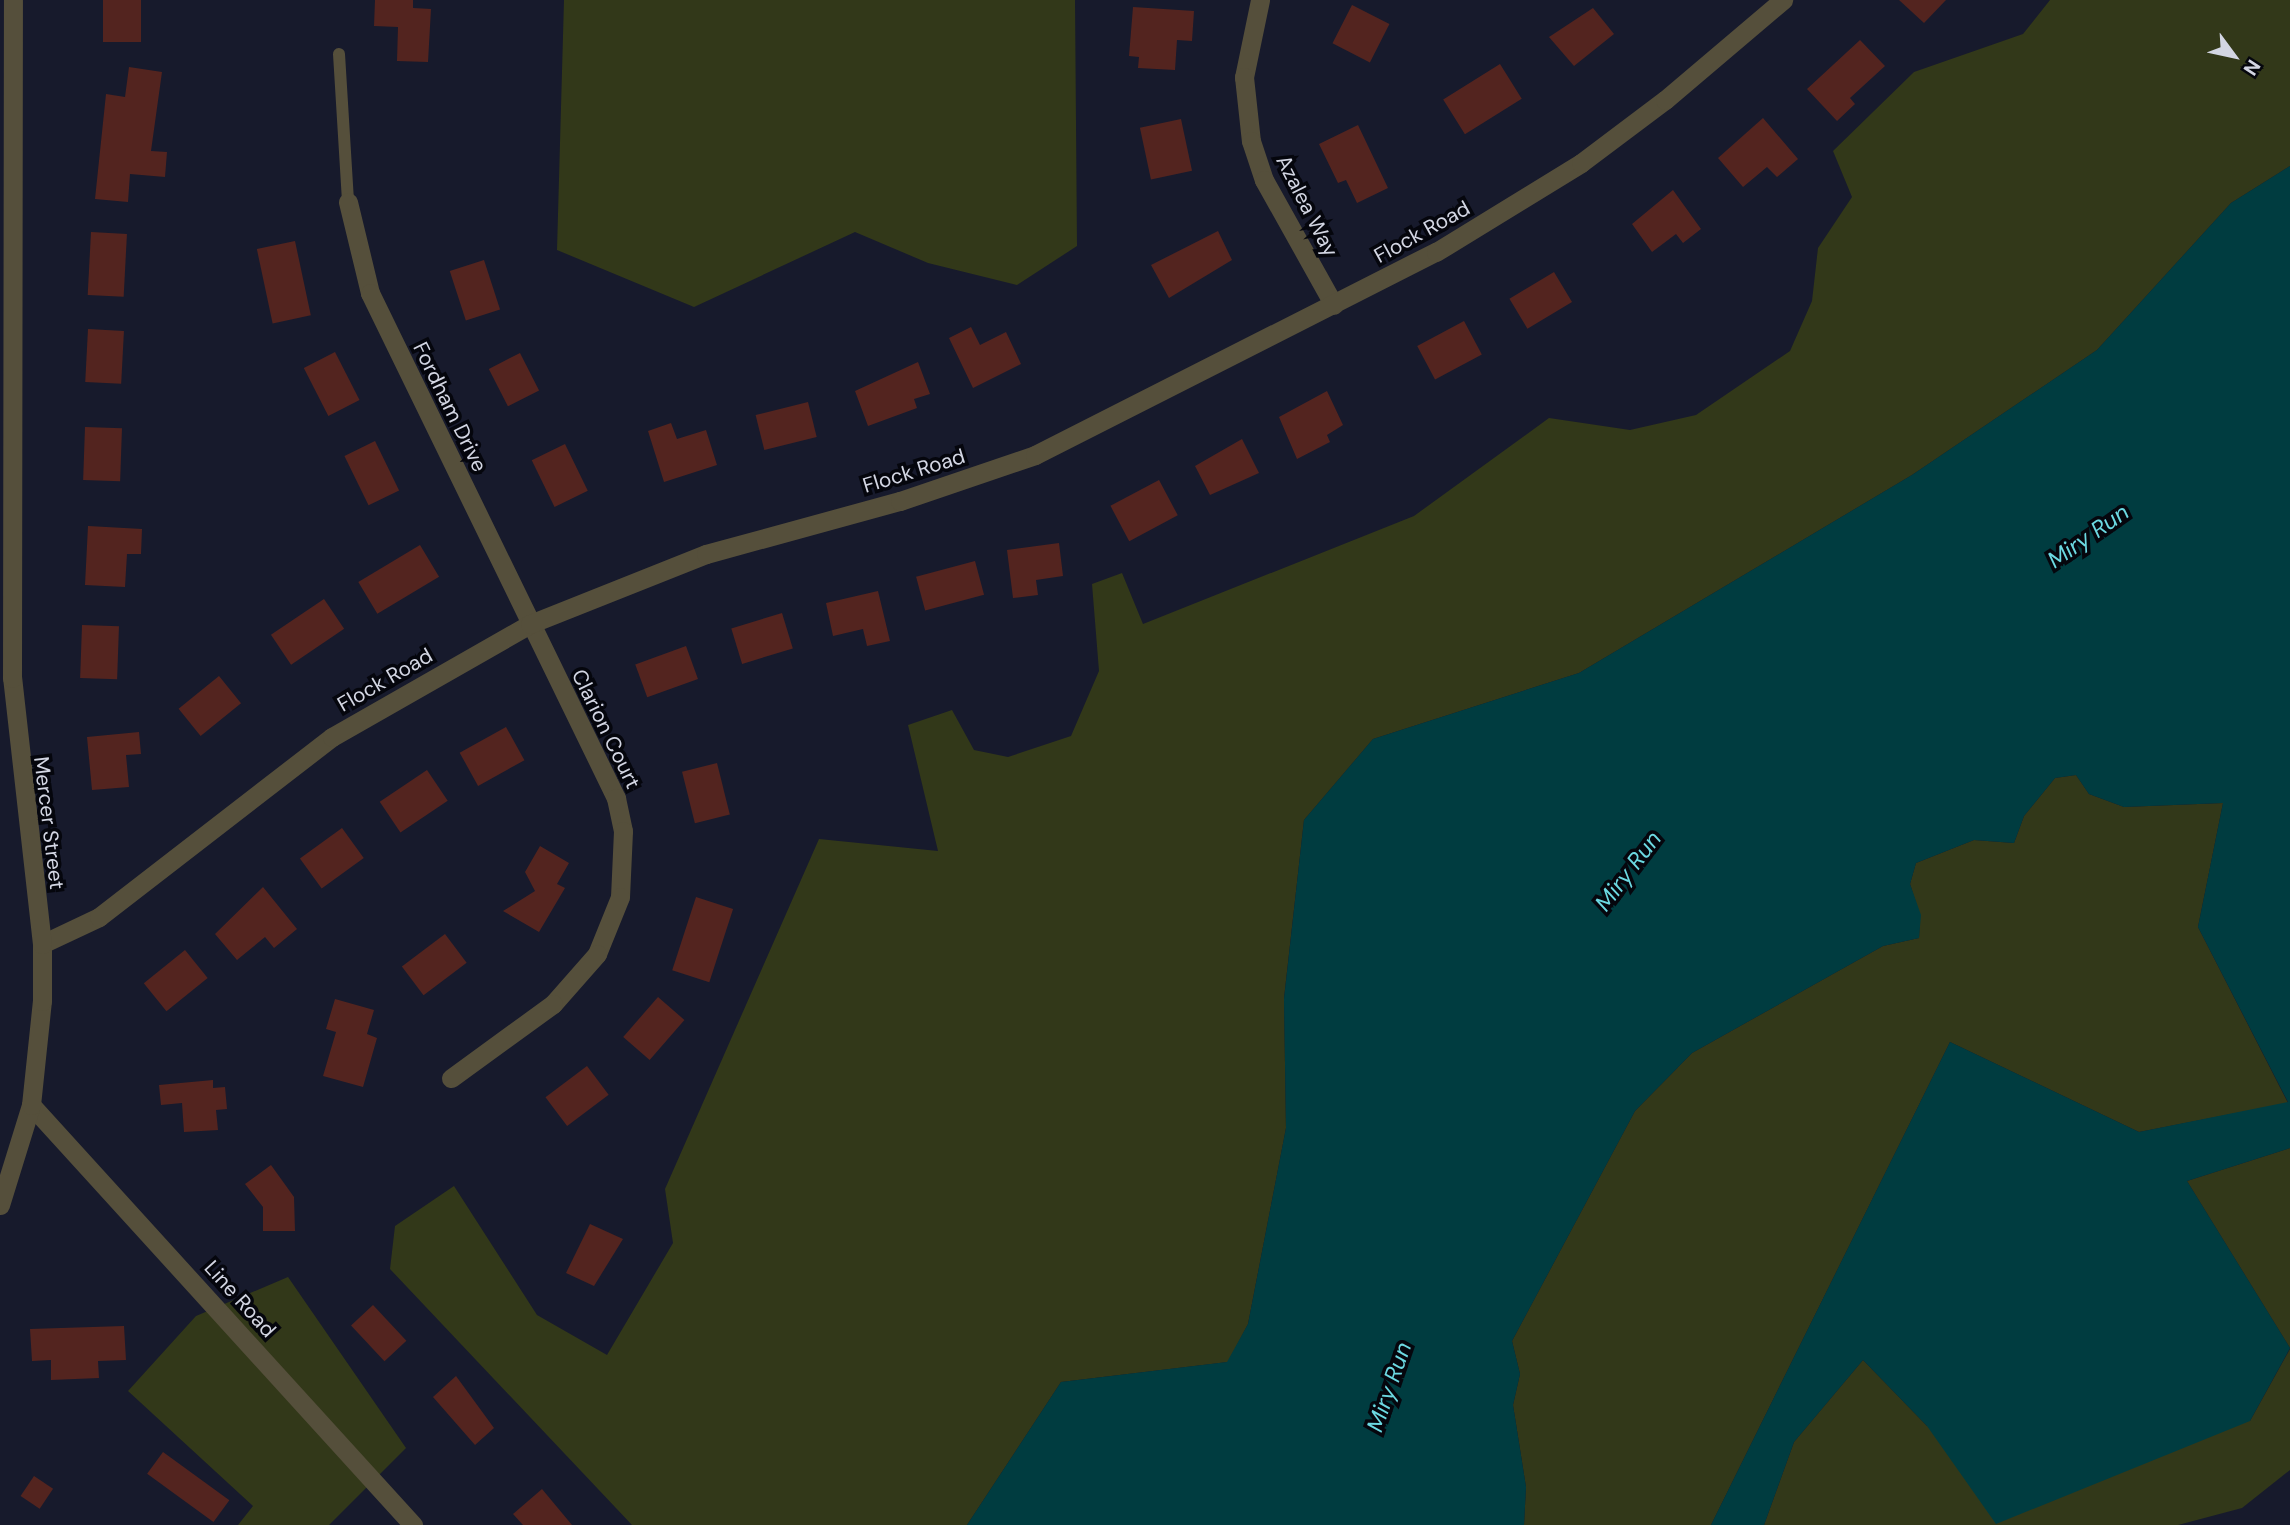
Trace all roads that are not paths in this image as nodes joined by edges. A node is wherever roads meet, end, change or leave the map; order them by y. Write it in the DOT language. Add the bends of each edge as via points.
graph roads {
  1 [pos="13,0"];
  2 [pos="1260,0"];
  3 [pos="1783,0"];
  4 [pos="339,54"];
  5 [pos="348,202"];
  6 [pos="1334,304"];
  7 [pos="7,328"];
  8 [pos="530,624"];
  9 [pos="42,944"];
  10 [pos="451,1078"];
  11 [pos="31,1105"];
  12 [pos="0,1205"];
  13 [pos="413,1525"];
  1 -- 7 [label="street, Mercer Street"];
  2 -- 6 [label="street, Azalea Way" via="1244,77 1251,141 1264,180"];
  3 -- 6 [label="street, Flock Road" via="1665,100 1581,163 1436,252"];
  4 -- 5 [label="lane"];
  5 -- 8 [label="street, Fordham Drive" via="370,293"];
  6 -- 8 [label="street, Flock Road" via="1035,455 900,501 706,554"];
  7 -- 9 [label="street, Mercer Street" via="12,678"];
  8 -- 9 [label="street, Flock Road" via="332,737 99,917"];
  8 -- 10 [label="street, Clarion Court" via="616,798 624,842 620,897 601,946 578,981"];
  9 -- 11 [label="street, Mercer Street"];
  11 -- 12 [label="street, Mercer Street"];
  11 -- 13 [label="street, Line Road"];
}
